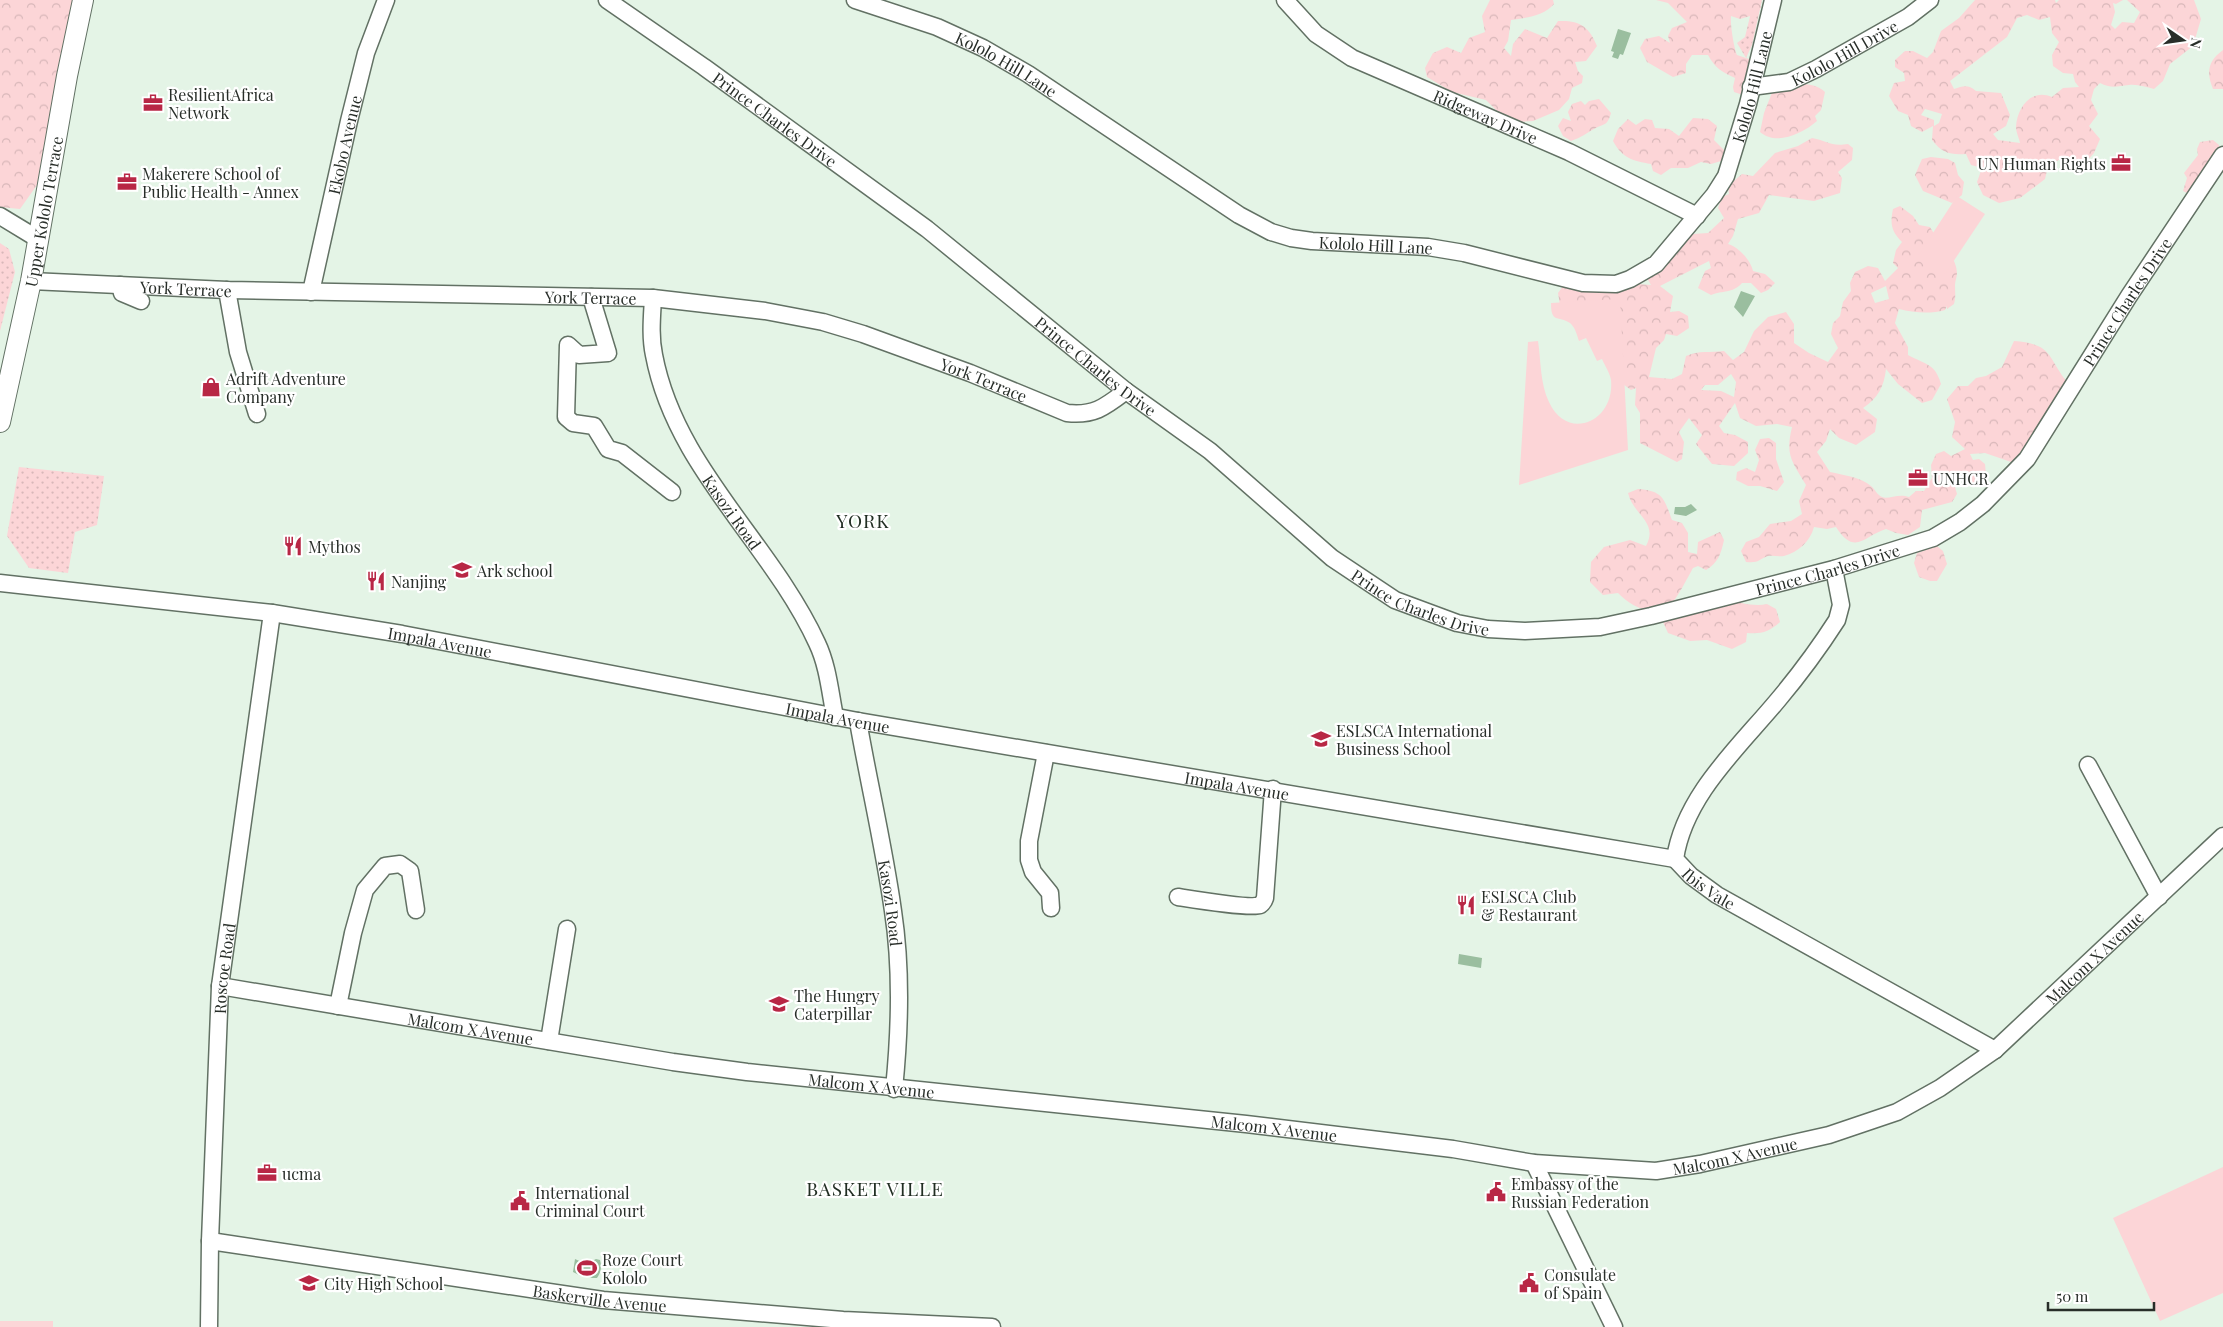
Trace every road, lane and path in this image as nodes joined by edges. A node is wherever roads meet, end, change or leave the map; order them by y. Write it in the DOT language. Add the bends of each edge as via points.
graph roads {
  1 [pos="83,0"];
  2 [pos="386,0"];
  3 [pos="856,0"];
  4 [pos="1285,0"];
  5 [pos="1773,0"];
  6 [pos="1930,0"];
  7 [pos="614,2"];
  8 [pos="1752,87"];
  9 [pos="2223,155"];
  10 [pos="0,216"];
  11 [pos="1697,216"];
  12 [pos="38,239"];
  13 [pos="31,281"];
  14 [pos="120,285"];
  15 [pos="226,290"];
  16 [pos="311,292"];
  17 [pos="591,297"];
  18 [pos="653,298"];
  19 [pos="141,301"];
  20 [pos="1126,391"];
  21 [pos="257,414"];
  22 [pos="0,422"];
  23 [pos="672,492"];
  24 [pos="1834,569"];
  25 [pos="0,584"];
  26 [pos="272,613"];
  27 [pos="835,717"];
  28 [pos="858,721"];
  29 [pos="1046,753"];
  30 [pos="2088,765"];
  31 [pos="1273,789"];
  32 [pos="2223,836"];
  33 [pos="1675,859"];
  34 [pos="1178,897"];
  35 [pos="2159,897"];
  36 [pos="1051,908"];
  37 [pos="416,910"];
  38 [pos="567,929"];
  39 [pos="220,986"];
  40 [pos="338,1006"];
  41 [pos="549,1041"];
  42 [pos="1995,1050"];
  43 [pos="894,1089"];
  44 [pos="1534,1163"];
  45 [pos="210,1241"];
  46 [pos="209,1327"];
  47 [pos="992,1327"];
  48 [pos="1614,1327"];
  1 -- 12 [label="main road, Upper Kololo Terrace"];
  2 -- 16 [label="street, Ekobo Avenue" via="366,53"];
  3 -- 11 [label="street, Kololo Hill Lane" via="937,27 983,48 1028,74 1239,216 1291,238 1428,247 1464,253 1565,280 1616,284 1656,264"];
  4 -- 11 [label="street, Ridgeway Drive" via="1316,34 1352,58 1544,140"];
  5 -- 8 [label="street, Kololo Hill Lane"];
  6 -- 8 [label="street, Kololo Hill Drive" via="1908,18 1816,69 1789,82"];
  7 -- 20 [label="street, Prince Charles Drive" via="927,229"];
  8 -- 11 [label="street, Kololo Hill Lane" via="1726,176"];
  9 -- 24 [label="street, Prince Charles Drive" via="2128,296 2027,459 2012,476 1960,522 1932,538"];
  10 -- 12 [label="street"];
  12 -- 13 [label="main road, Upper Kololo Terrace"];
  13 -- 14 [label="street, York Terrace"];
  13 -- 22 [label="main road, Upper Kololo Terrace"];
  14 -- 15 [label="street, York Terrace"];
  14 -- 19 [label="street" via="122,293"];
  15 -- 16 [label="street, York Terrace"];
  15 -- 21 [label="street" via="238,352"];
  16 -- 17 [label="street, York Terrace"];
  17 -- 18 [label="street, York Terrace"];
  17 -- 23 [label="street" via="608,353 579,355 568,345 566,417 573,423 594,426 608,449 622,453"];
  18 -- 20 [label="street, York Terrace" via="765,311 823,322 970,373 1067,413 1083,415 1094,412"];
  18 -- 27 [label="street, Kasozi Road" via="651,332 654,355 670,407 694,455 809,625 826,667"];
  20 -- 24 [label="street, Prince Charles Drive" via="1210,451 1332,558 1395,600 1457,624 1524,631 1600,627"];
  24 -- 33 [label="street, Ibis Vale" via="1841,604 1837,620 1708,784 1678,839"];
  25 -- 26 [label="street, Impala Avenue"];
  26 -- 27 [label="street, Impala Avenue"];
  26 -- 39 [label="street, Roscoe Road"];
  27 -- 28 [label="street, Impala Avenue"];
  28 -- 29 [label="street, Impala Avenue"];
  28 -- 43 [label="street, Kasozi Road" via="893,911 899,978 899,1046"];
  29 -- 31 [label="street, Impala Avenue"];
  29 -- 36 [label="street" via="1029,842 1029,860 1033,872 1050,893"];
  30 -- 35 [label="street"];
  31 -- 33 [label="street, Impala Avenue"];
  31 -- 34 [label="street" via="1265,898 1262,903 1259,906 1241,905"];
  32 -- 35 [label="street, Malcom X Avenue"];
  33 -- 42 [label="street, Ibis Vale" via="1717,895"];
  35 -- 42 [label="street, Malcom X Avenue"];
  37 -- 40 [label="street" via="410,871 400,864 385,866 365,890"];
  38 -- 41 [label="street"];
  39 -- 40 [label="street, Malcom X Avenue"];
  39 -- 45 [label="street, Roscoe Road"];
  40 -- 41 [label="street, Malcom X Avenue"];
  41 -- 43 [label="street, Malcom X Avenue" via="673,1062"];
  42 -- 44 [label="street, Malcom X Avenue" via="1940,1088 1897,1112 1781,1147 1656,1171"];
  43 -- 44 [label="street, Malcom X Avenue" via="1246,1124 1453,1149"];
  44 -- 48 [label="street"];
  45 -- 46 [label="street, Roscoe Road"];
  45 -- 47 [label="street, Baskerville Avenue" via="603,1300 843,1320"];
}
